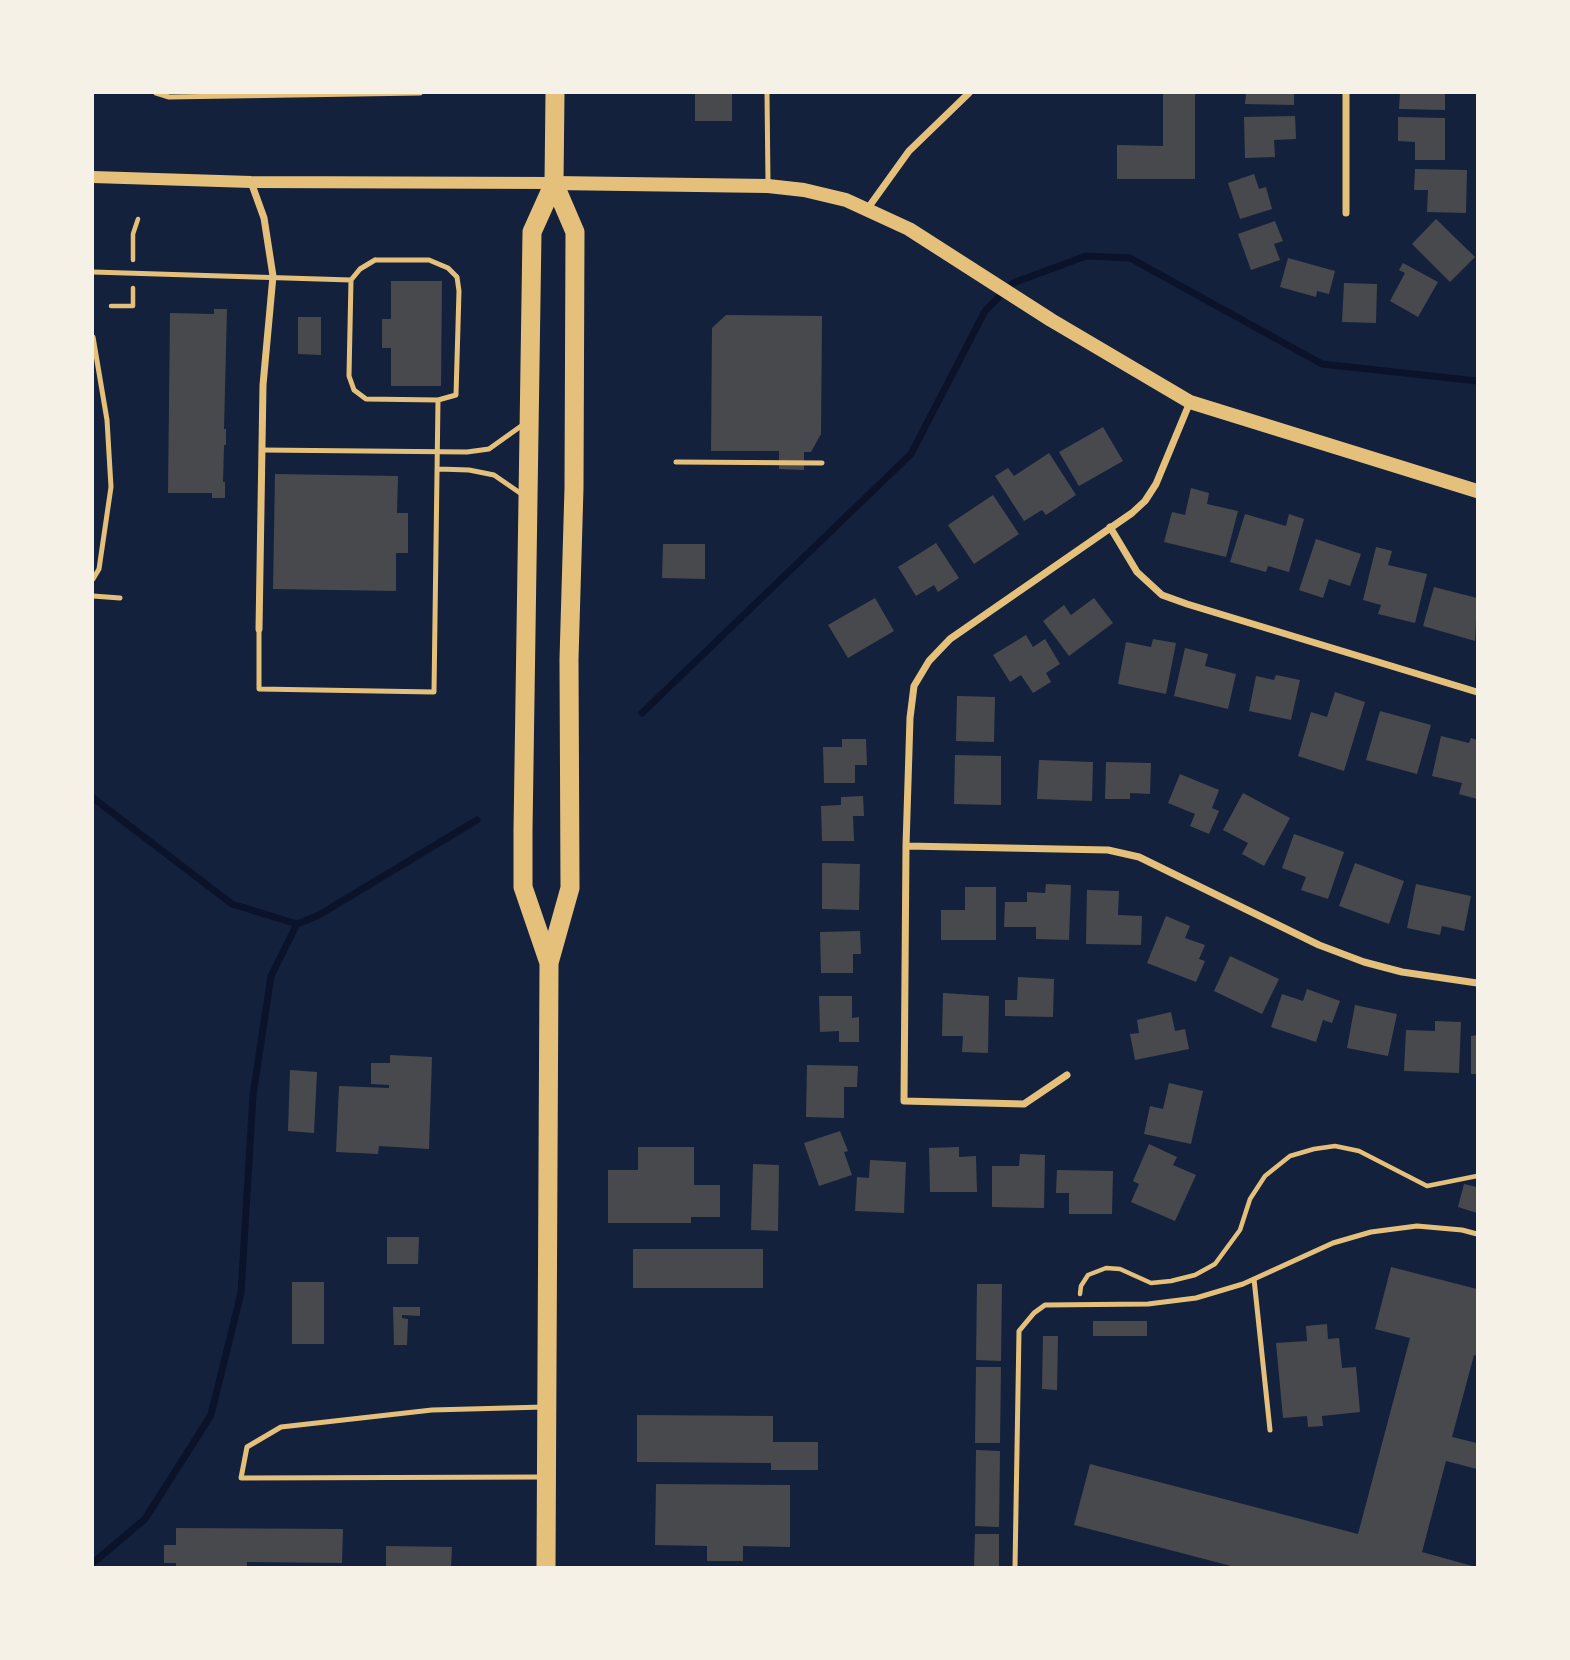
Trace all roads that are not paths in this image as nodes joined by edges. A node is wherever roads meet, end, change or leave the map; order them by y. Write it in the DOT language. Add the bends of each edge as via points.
graph roads {
  1 [pos="156,93"];
  2 [pos="420,93"];
  3 [pos="555,93"];
  4 [pos="767,93"];
  5 [pos="969,93"];
  6 [pos="1346,93"];
  7 [pos="93,177"];
  8 [pos="251,182"];
  9 [pos="554,183"];
  10 [pos="768,186"];
  11 [pos="868,208"];
  12 [pos="1346,213"];
  13 [pos="93,272"];
  14 [pos="273,276"];
  15 [pos="351,280"];
  16 [pos="93,337"];
  17 [pos="438,400"];
  18 [pos="1190,402"];
  19 [pos="529,420"];
  20 [pos="262,450"];
  21 [pos="438,452"];
  22 [pos="676,461"];
  23 [pos="822,463"];
  24 [pos="439,469"];
  25 [pos="1477,491"];
  26 [pos="527,498"];
  27 [pos="1110,527"];
  28 [pos="93,579"];
  29 [pos="93,596"];
  30 [pos="120,598"];
  31 [pos="259,629"];
  32 [pos="1477,692"];
  33 [pos="906,846"];
  34 [pos="549,963"];
  35 [pos="1477,983"];
  36 [pos="1067,1074"];
  37 [pos="1477,1234"];
  38 [pos="1254,1279"];
  39 [pos="547,1407"];
  40 [pos="1270,1430"];
  41 [pos="547,1477"];
  42 [pos="546,1567"];
  43 [pos="1015,1567"];
  1 -- 2 [label="lane" via="169,97"];
  3 -- 9 [label="highway"];
  4 -- 10 [label="lane"];
  5 -- 11 [label="street" via="909,151"];
  6 -- 12 [label="street"];
  7 -- 8 [label="street"];
  8 -- 9 [label="street"];
  8 -- 14 [label="street" via="264,218"];
  9 -- 10 [label="main road"];
  9 -- 19 [label="highway" via="532,232"];
  9 -- 34 [label="highway" via="575,232 575,286 570,888"];
  10 -- 11 [label="main road"];
  11 -- 18 [label="main road"];
  13 -- 14 [label="lane"];
  14 -- 15 [label="lane"];
  14 -- 20 [label="street"];
  15 -- 17 [label="lane" via="349,376 354,390 366,399"];
  15 -- 17 [label="lane" via="375,260 429,260 457,277 456,395"];
  16 -- 28 [label="lane" via="107,419 111,487 99,569"];
  17 -- 21 [label="lane"];
  18 -- 25 [label="main road"];
  18 -- 27 [label="street" via="1156,484 1132,513"];
  19 -- 21 [label="lane" via="489,449"];
  19 -- 26 [label="highway"];
  20 -- 21 [label="lane"];
  20 -- 31 [label="street"];
  21 -- 24 [label="lane"];
  22 -- 23 [label="lane"];
  24 -- 26 [label="lane" via="494,475"];
  24 -- 31 [label="lane" via="434,692 259,689"];
  26 -- 34 [label="highway" via="523,887"];
  27 -- 32 [label="street" via="1137,572 1162,595"];
  27 -- 33 [label="street" via="950,639 921,673 914,686 910,718"];
  29 -- 30 [label="lane"];
  33 -- 35 [label="street" via="1108,849 1151,861 1319,946 1402,972"];
  33 -- 36 [label="street" via="904,1101 1024,1104"];
  34 -- 39 [label="highway"];
  37 -- 38 [label="lane" via="1417,1226 1371,1231"];
  38 -- 40 [label="lane"];
  38 -- 43 [label="lane" via="1196,1298 1148,1304 1045,1305 1025,1321 1019,1331"];
  39 -- 41 [label="highway"];
  39 -- 41 [label="lane" via="432,1410 281,1427 247,1447 241,1478"];
  41 -- 42 [label="highway"];
}
